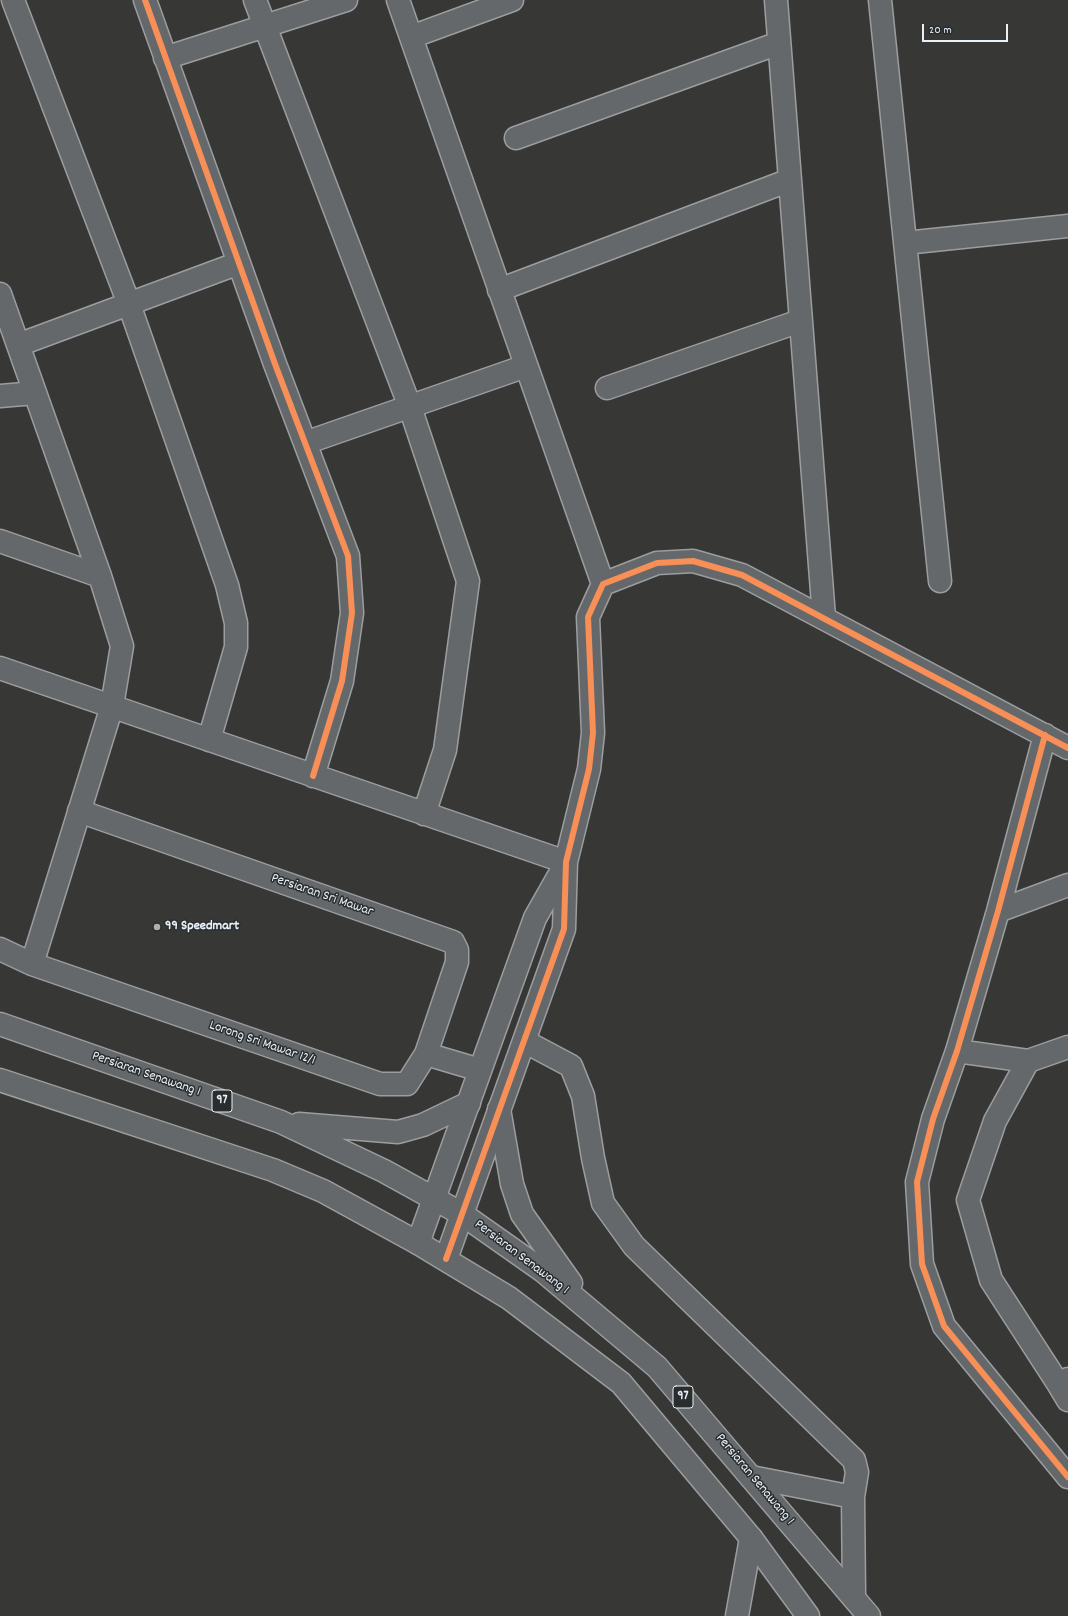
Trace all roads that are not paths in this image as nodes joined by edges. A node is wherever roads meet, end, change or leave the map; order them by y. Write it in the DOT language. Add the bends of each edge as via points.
graph roads {
  1 [pos="13,0"];
  2 [pos="144,0"];
  3 [pos="255,0"];
  4 [pos="346,0"];
  5 [pos="398,0"];
  6 [pos="512,0"];
  7 [pos="776,0"];
  8 [pos="880,0"];
  9 [pos="264,26"];
  10 [pos="411,37"];
  11 [pos="779,43"];
  12 [pos="165,58"];
  13 [pos="516,138"];
  14 [pos="790,180"];
  15 [pos="1068,226"];
  16 [pos="905,243"];
  17 [pos="239,263"];
  18 [pos="500,290"];
  19 [pos="0,294"];
  20 [pos="129,304"];
  21 [pos="800,321"];
  22 [pos="18,345"];
  23 [pos="526,366"];
  24 [pos="607,388"];
  25 [pos="35,393"];
  26 [pos="0,396"];
  27 [pos="410,407"];
  28 [pos="305,443"];
  29 [pos="0,542"];
  30 [pos="100,576"];
  31 [pos="940,581"];
  32 [pos="603,584"];
  33 [pos="824,617"];
  34 [pos="0,668"];
  35 [pos="112,706"];
  36 [pos="1045,734"];
  37 [pos="209,740"];
  38 [pos="1068,748"];
  39 [pos="313,776"];
  40 [pos="79,811"];
  41 [pos="424,814"];
  42 [pos="566,862"];
  43 [pos="1068,885"];
  44 [pos="998,911"];
  45 [pos="0,949"];
  46 [pos="32,964"];
  47 [pos="0,1024"];
  48 [pos="524,1041"];
  49 [pos="1068,1046"];
  50 [pos="957,1050"];
  51 [pos="426,1054"];
  52 [pos="1028,1061"];
  53 [pos="480,1070"];
  54 [pos="0,1080"];
  55 [pos="469,1102"];
  56 [pos="499,1109"];
  57 [pos="281,1122"];
  58 [pos="435,1198"];
  59 [pos="462,1214"];
  60 [pos="418,1243"];
  61 [pos="446,1259"];
  62 [pos="595,1316"];
  63 [pos="1065,1388"];
  64 [pos="751,1477"];
  65 [pos="1068,1477"];
  66 [pos="854,1497"];
  67 [pos="751,1538"];
  68 [pos="854,1597"];
  69 [pos="737,1616"];
  70 [pos="808,1616"];
  71 [pos="869,1616"];
  1 -- 20 [label="street"];
  2 -- 12 [label="street"];
  3 -- 9 [label="street"];
  4 -- 9 [label="street"];
  5 -- 10 [label="street"];
  6 -- 10 [label="street"];
  7 -- 11 [label="street"];
  8 -- 16 [label="street"];
  9 -- 12 [label="street"];
  9 -- 27 [label="street"];
  10 -- 18 [label="street"];
  11 -- 13 [label="street"];
  11 -- 14 [label="street"];
  12 -- 17 [label="street"];
  14 -- 18 [label="street"];
  14 -- 21 [label="street"];
  15 -- 16 [label="street"];
  16 -- 31 [label="street"];
  17 -- 20 [label="street"];
  17 -- 28 [label="street"];
  18 -- 23 [label="street"];
  19 -- 22 [label="street"];
  20 -- 22 [label="street"];
  20 -- 37 [label="street" via="227,585 236,623 236,647"];
  21 -- 24 [label="street"];
  21 -- 33 [label="street"];
  22 -- 25 [label="street"];
  23 -- 27 [label="street"];
  23 -- 32 [label="street"];
  25 -- 26 [label="street"];
  25 -- 30 [label="street"];
  27 -- 28 [label="street"];
  27 -- 41 [label="street" via="468,581 445,750"];
  28 -- 39 [label="street" via="348,556 352,613 342,681"];
  29 -- 30 [label="street"];
  30 -- 35 [label="street" via="122,646"];
  32 -- 33 [label="street" via="657,563 693,561 742,575"];
  32 -- 42 [label="street" via="588,617 593,733 589,769"];
  33 -- 36 [label="street"];
  34 -- 35 [label="street"];
  35 -- 37 [label="street"];
  35 -- 40 [label="street"];
  36 -- 38 [label="street"];
  36 -- 44 [label="street"];
  37 -- 39 [label="street"];
  39 -- 41 [label="street"];
  40 -- 46 [label="street"];
  40 -- 51 [label="street, Persiaran Sri Mawar" via="453,942 457,950 457,962"];
  41 -- 42 [label="street"];
  42 -- 48 [label="street" via="564,929"];
  42 -- 53 [label="street" via="535,918"];
  43 -- 44 [label="street"];
  44 -- 50 [label="street"];
  45 -- 46 [label="street"];
  46 -- 51 [label="street, Lorong Sri Mawar 12/1" via="380,1084 407,1084"];
  47 -- 57 [label="street, Persiaran Senawang 1 / 97"];
  48 -- 56 [label="street"];
  48 -- 66 [label="street" via="571,1066 583,1096 603,1204 634,1246 854,1460 857,1472"];
  49 -- 52 [label="street"];
  50 -- 52 [label="street"];
  50 -- 65 [label="street" via="933,1119 917,1182 922,1264 944,1326"];
  51 -- 53 [label="street"];
  52 -- 63 [label="street" via="995,1121 968,1200 991,1280"];
  53 -- 55 [label="street"];
  54 -- 60 [label="street" via="273,1170 323,1191"];
  55 -- 57 [label="street" via="423,1125 398,1132"];
  55 -- 58 [label="street"];
  56 -- 59 [label="street"];
  56 -- 62 [label="street" via="512,1184 522,1214"];
  57 -- 58 [label="street, Persiaran Senawang 1 / 97"];
  58 -- 59 [label="street, Persiaran Senawang 1 / 97"];
  58 -- 60 [label="street"];
  59 -- 61 [label="street"];
  59 -- 62 [label="street, Persiaran Senawang 1 / 97" via="543,1271"];
  60 -- 61 [label="street"];
  61 -- 67 [label="street" via="509,1298 621,1383"];
  62 -- 64 [label="street, Persiaran Senawang 1 / 97" via="657,1367"];
  64 -- 66 [label="street"];
  64 -- 68 [label="street, Persiaran Senawang 1 / 97"];
  66 -- 68 [label="street"];
  67 -- 69 [label="street"];
  67 -- 70 [label="street"];
  68 -- 71 [label="street, Persiaran Senawang 1 / 97"];
}
